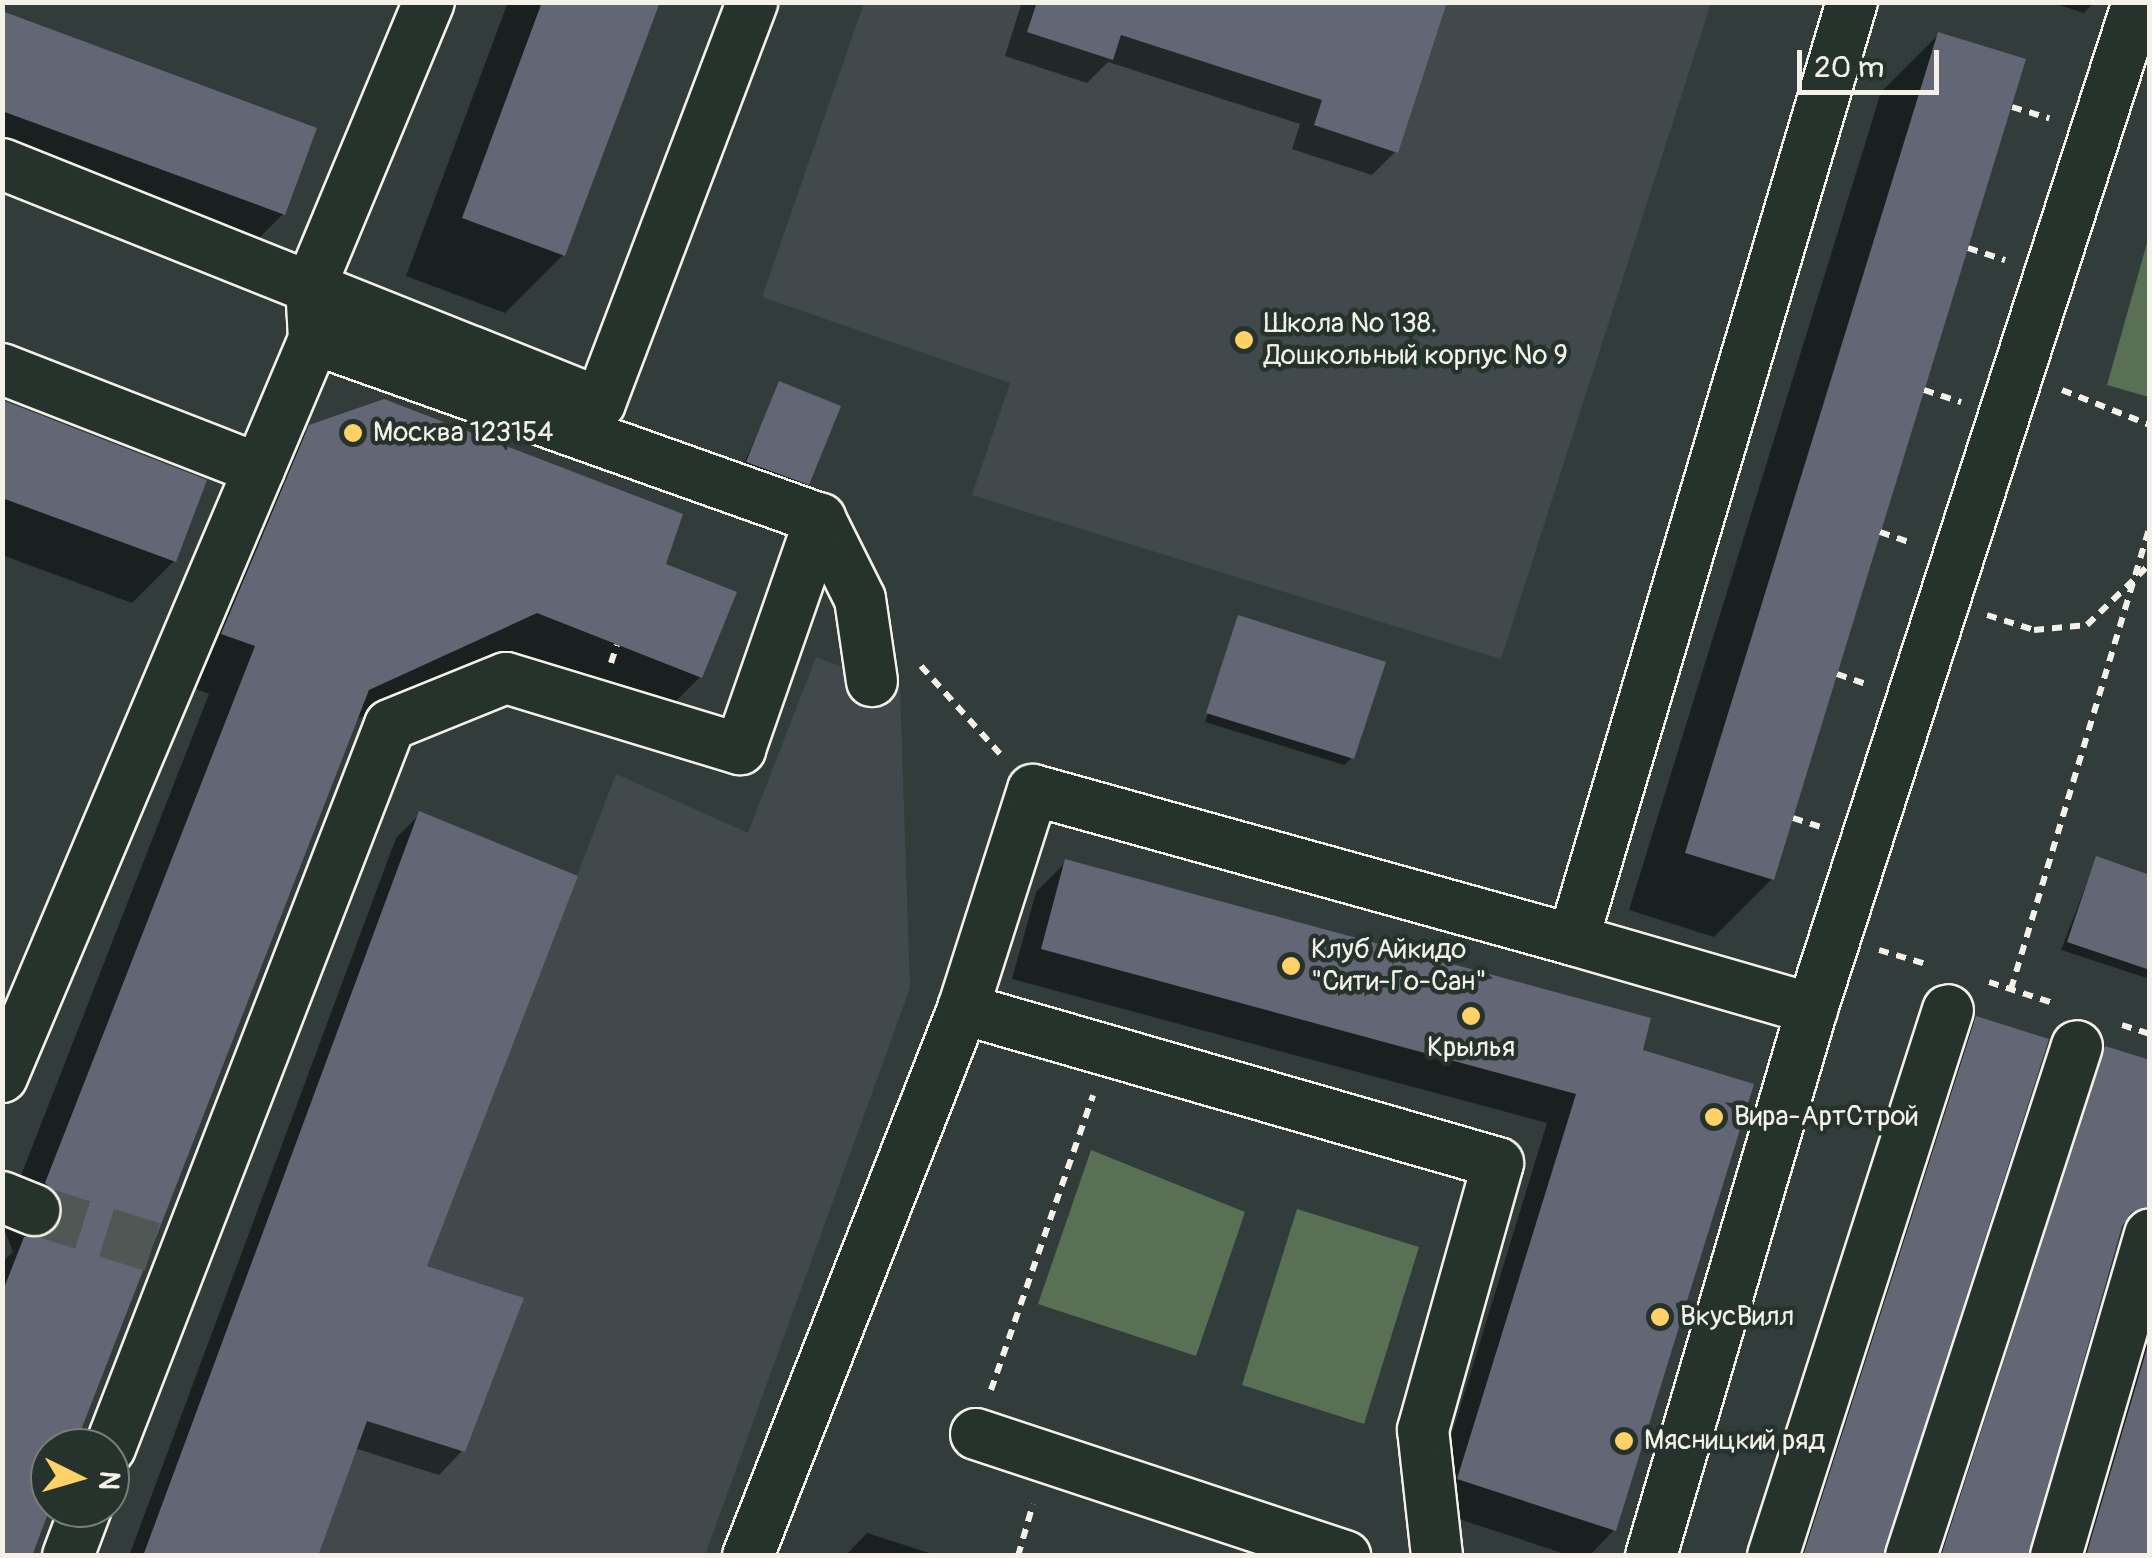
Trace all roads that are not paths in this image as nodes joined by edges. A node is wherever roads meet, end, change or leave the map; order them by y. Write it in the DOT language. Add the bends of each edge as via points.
graph roads {
  1 [pos="429,2"];
  2 [pos="752,2"];
  3 [pos="1852,2"];
  4 [pos="2136,5"];
  5 [pos="2,164"];
  6 [pos="311,285"];
  7 [pos="314,340"];
  8 [pos="2,369"];
  9 [pos="259,469"];
  10 [pos="820,519"];
  11 [pos="893,669"];
  12 [pos="1573,940"];
  13 [pos="963,1009"];
  14 [pos="1812,1009"];
  15 [pos="1948,1010"];
  16 [pos="2077,1046"];
  17 [pos="2,1077"];
  18 [pos="2150,1234"];
  19 [pos="116,1428"];
  20 [pos="976,1434"];
  21 [pos="78,1528"];
  22 [pos="68,1556"];
  23 [pos="748,1556"];
  24 [pos="1345,1556"];
  25 [pos="1436,1556"];
  26 [pos="1651,1556"];
  27 [pos="1773,1556"];
  28 [pos="1911,1556"];
  29 [pos="2056,1556"];
  1 -- 6 [label="lane"];
  2 -- 6 [label="lane" via="600,403"];
  3 -- 12 [label="lane"];
  4 -- 14 [label="lane"];
  5 -- 6 [label="lane"];
  6 -- 7 [label="lane"];
  7 -- 9 [label="lane"];
  7 -- 10 [label="lane"];
  8 -- 9 [label="lane"];
  9 -- 17 [label="lane"];
  10 -- 11 [label="lane"];
  10 -- 19 [label="lane" via="740,749 506,678 390,725 168,1252"];
  12 -- 13 [label="lane" via="1034,790"];
  12 -- 14 [label="lane"];
  13 -- 23 [label="lane"];
  13 -- 25 [label="lane" via="1498,1163 1423,1430"];
  14 -- 26 [label="lane"];
  15 -- 27 [label="lane"];
  16 -- 28 [label="lane"];
  18 -- 29 [label="lane"];
  20 -- 24 [label="lane"];
  21 -- 22 [label="lane"];
}
